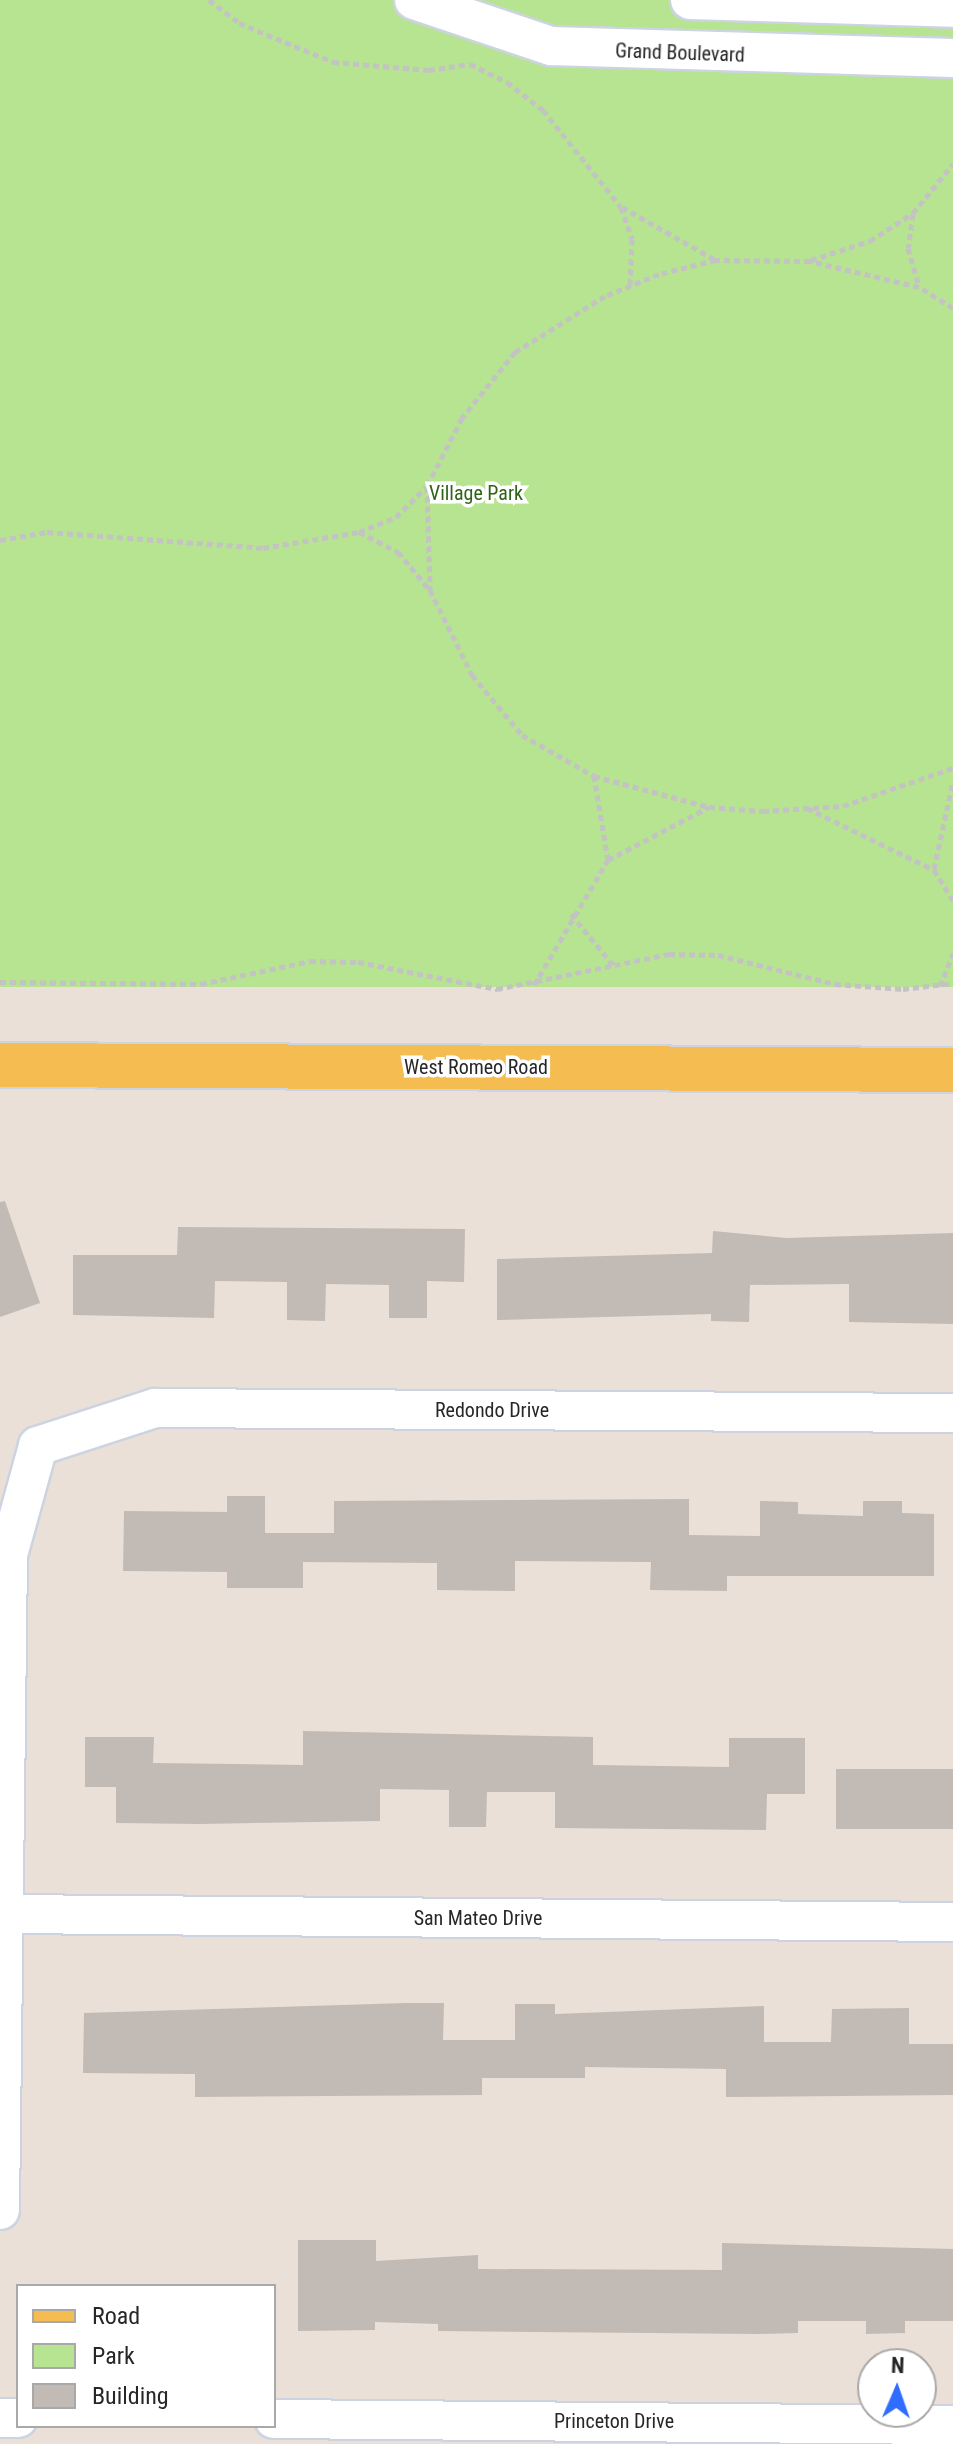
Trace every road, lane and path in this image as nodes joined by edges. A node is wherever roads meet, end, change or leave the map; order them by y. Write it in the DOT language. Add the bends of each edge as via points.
graph roads {
  1 [pos="209,0"];
  2 [pos="690,0"];
  3 [pos="429,3"];
  4 [pos="953,8"];
  5 [pos="953,58"];
  6 [pos="953,164"];
  7 [pos="621,207"];
  8 [pos="913,213"];
  9 [pos="716,260"];
  10 [pos="810,261"];
  11 [pos="630,285"];
  12 [pos="919,287"];
  13 [pos="953,308"];
  14 [pos="427,486"];
  15 [pos="359,532"];
  16 [pos="0,540"];
  17 [pos="430,590"];
  18 [pos="953,768"];
  19 [pos="594,776"];
  20 [pos="953,781"];
  21 [pos="709,807"];
  22 [pos="806,808"];
  23 [pos="608,860"];
  24 [pos="934,870"];
  25 [pos="953,901"];
  26 [pos="571,914"];
  27 [pos="953,954"];
  28 [pos="613,965"];
  29 [pos="0,982"];
  30 [pos="953,983"];
  31 [pos="534,985"];
  32 [pos="940,987"];
  33 [pos="0,1065"];
  34 [pos="953,1070"];
  35 [pos="953,1413"];
  36 [pos="3,1914"];
  37 [pos="953,1922"];
  38 [pos="0,2210"];
  39 [pos="276,2419"];
  40 [pos="953,2425"];
  1 -- 7 [label="path" via="239,23 333,62 429,70 470,64 543,110"];
  2 -- 4 [label="street"];
  3 -- 5 [label="street, Grand Boulevard" via="551,46"];
  6 -- 8 [label="path"];
  7 -- 9 [label="path"];
  7 -- 11 [label="path" via="632,239"];
  8 -- 10 [label="path" via="870,241"];
  8 -- 12 [label="path" via="908,248"];
  9 -- 10 [label="path"];
  9 -- 11 [label="path"];
  10 -- 12 [label="path"];
  11 -- 14 [label="path" via="515,352 462,418"];
  12 -- 13 [label="path"];
  14 -- 15 [label="path" via="396,517"];
  14 -- 17 [label="path"];
  15 -- 16 [label="path" via="263,548 47,532"];
  15 -- 17 [label="path" via="398,552"];
  17 -- 19 [label="path" via="472,675 522,735"];
  18 -- 22 [label="path" via="843,806"];
  19 -- 21 [label="path"];
  19 -- 23 [label="path"];
  20 -- 24 [label="path"];
  21 -- 22 [label="path"];
  21 -- 23 [label="path"];
  22 -- 24 [label="path"];
  23 -- 26 [label="path"];
  24 -- 25 [label="path"];
  26 -- 28 [label="path"];
  26 -- 31 [label="path"];
  27 -- 32 [label="path"];
  28 -- 31 [label="path"];
  28 -- 32 [label="path" via="669,954 718,955 835,984"];
  29 -- 31 [label="path" via="201,984 310,961 358,962 497,989"];
  30 -- 32 [label="path"];
  33 -- 34 [label="main road, West Romeo Road"];
  35 -- 36 [label="street, Redondo Drive" via="155,1408 38,1446 8,1555"];
  36 -- 37 [label="street, San Mateo Drive"];
  36 -- 38 [label="street"];
  39 -- 40 [label="street, Princeton Drive"];
}
